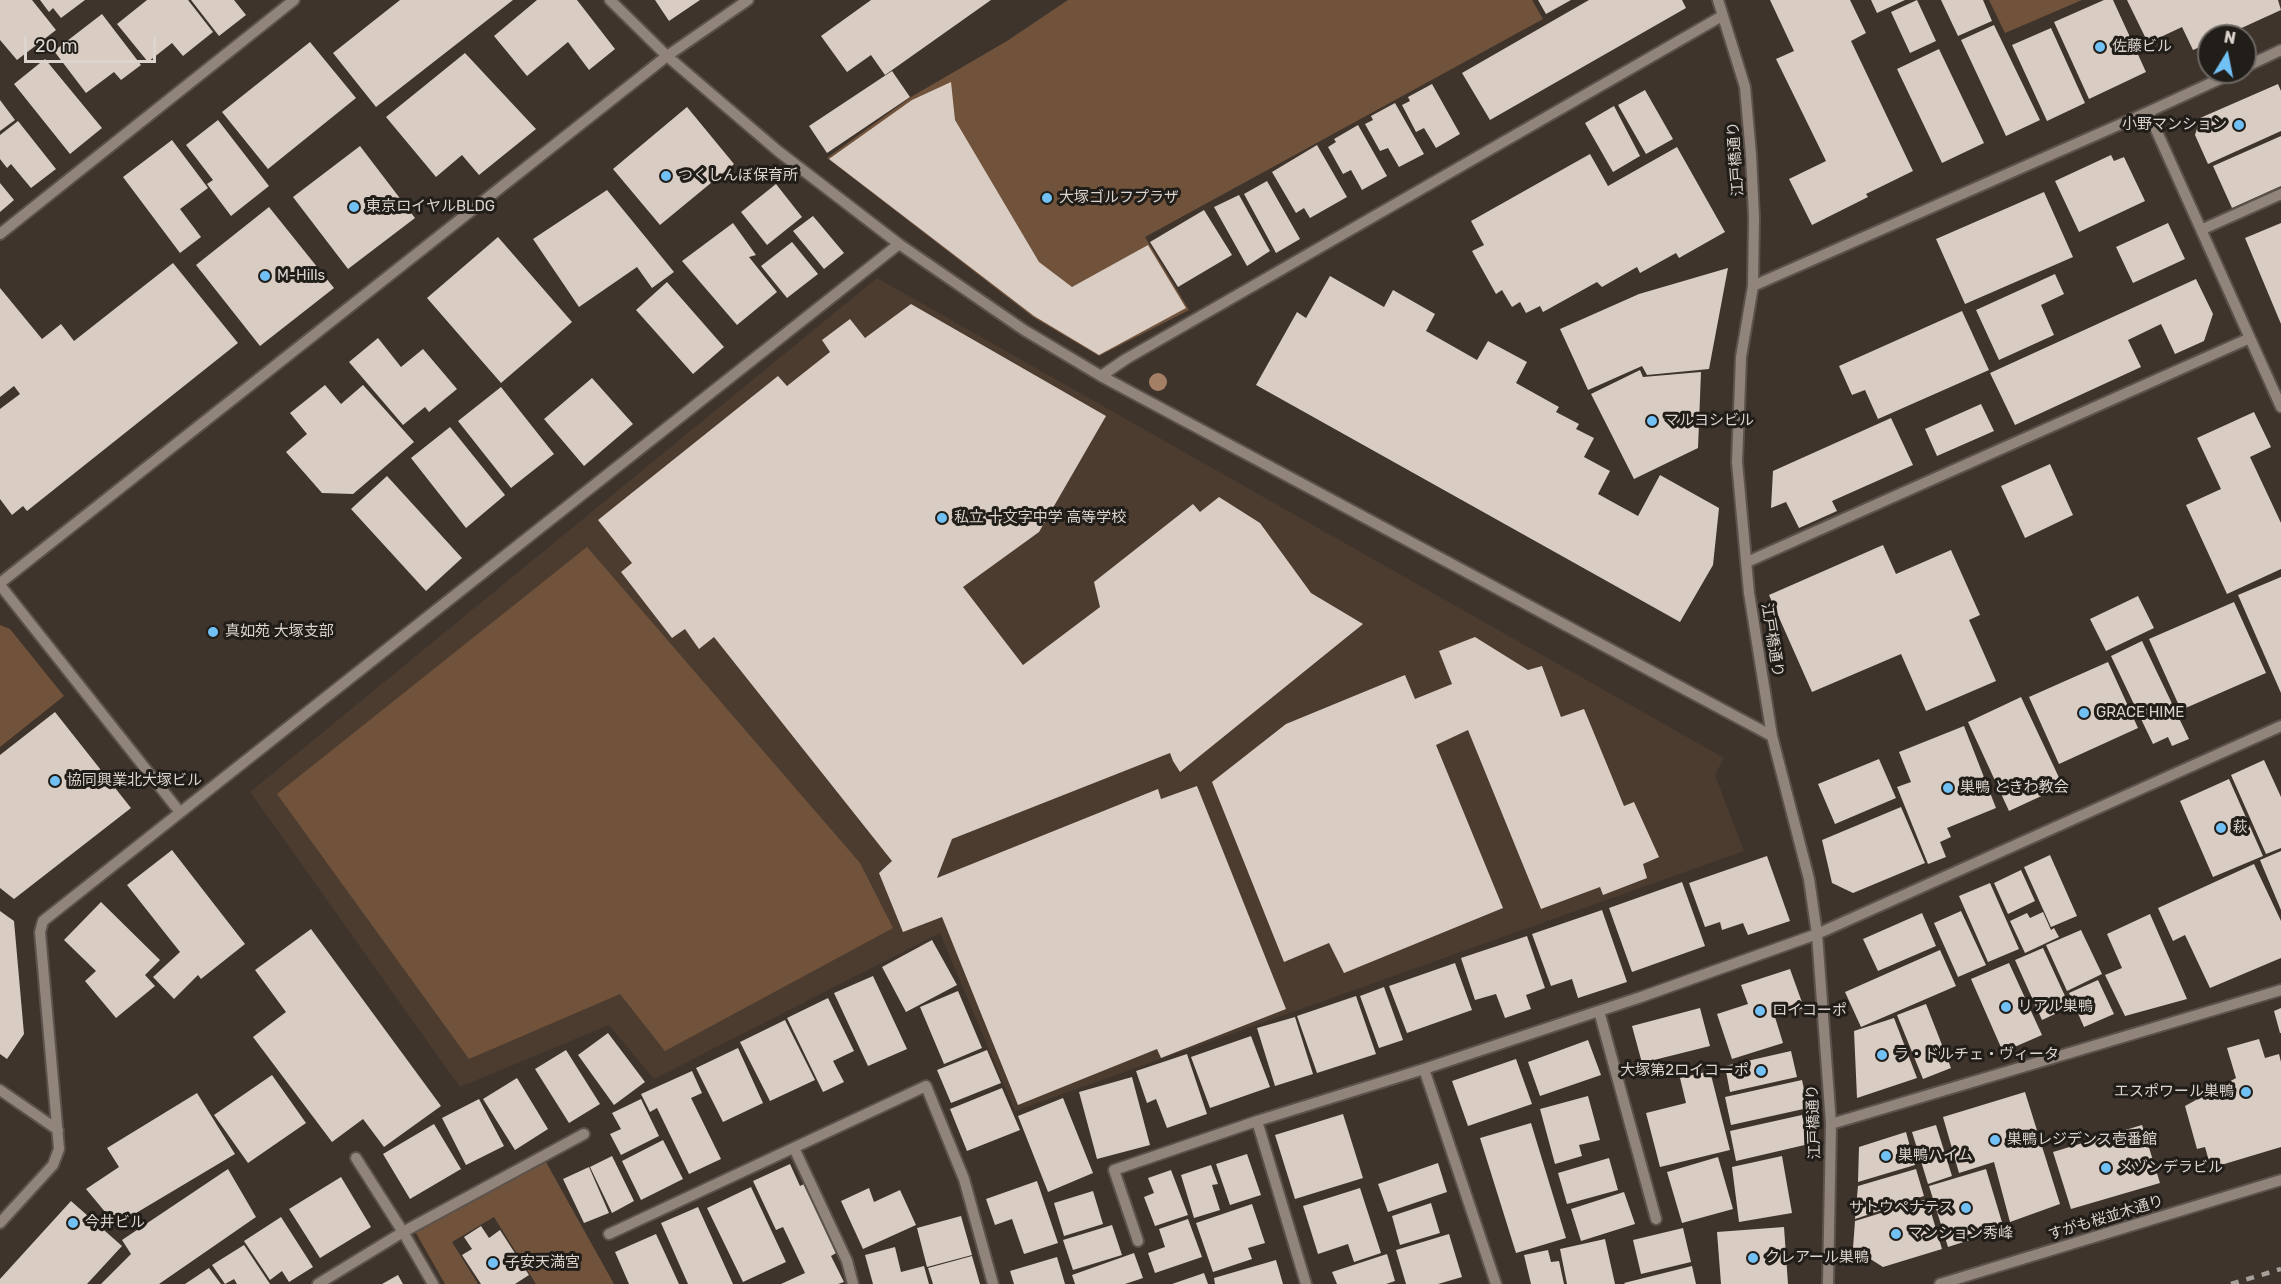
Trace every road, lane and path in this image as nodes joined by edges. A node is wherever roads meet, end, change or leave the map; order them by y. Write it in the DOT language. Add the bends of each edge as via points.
graph roads {
  1 [pos="294,0"];
  2 [pos="610,0"];
  3 [pos="748,0"];
  4 [pos="1718,0"];
  5 [pos="1722,15"];
  6 [pos="2281,50"];
  7 [pos="667,56"];
  8 [pos="2257,61"];
  9 [pos="2209,84"];
  10 [pos="2148,112"];
  11 [pos="2281,194"];
  12 [pos="2203,229"];
  13 [pos="0,234"];
  14 [pos="899,244"];
  15 [pos="1753,286"];
  16 [pos="2250,338"];
  17 [pos="1101,376"];
  18 [pos="2281,407"];
  19 [pos="1747,562"];
  20 [pos="0,584"];
  21 [pos="2281,726"];
  22 [pos="1772,736"];
  23 [pos="179,812"];
  24 [pos="1816,934"];
  25 [pos="2281,990"];
  26 [pos="1599,1011"];
  27 [pos="1424,1069"];
  28 [pos="0,1090"];
  29 [pos="1257,1121"];
  30 [pos="1831,1124"];
  31 [pos="58,1130"];
  32 [pos="584,1134"];
  33 [pos="794,1148"];
  34 [pos="356,1158"];
  35 [pos="2281,1180"];
  36 [pos="1656,1219"];
  37 [pos="0,1223"];
  38 [pos="403,1232"];
  39 [pos="609,1234"];
  40 [pos="1138,1241"];
  41 [pos="318,1284"];
  42 [pos="433,1284"];
  43 [pos="854,1284"];
  44 [pos="993,1284"];
  45 [pos="1306,1284"];
  46 [pos="1496,1284"];
  47 [pos="1828,1284"];
  48 [pos="1940,1284"];
  1 -- 13 [label="street"];
  2 -- 7 [label="street"];
  3 -- 7 [label="street"];
  4 -- 5 [label="street, 江戸橋通り"];
  5 -- 15 [label="street, 江戸橋通り" via="1745,87 1754,218"];
  5 -- 17 [label="street"];
  6 -- 8 [label="street"];
  7 -- 14 [label="street" via="778,151"];
  7 -- 20 [label="street"];
  9 -- 10 [label="street"];
  10 -- 12 [label="street"];
  10 -- 15 [label="street"];
  11 -- 12 [label="street"];
  12 -- 16 [label="street"];
  14 -- 17 [label="street" via="1024,330"];
  14 -- 23 [label="street"];
  15 -- 19 [label="street, 江戸橋通り" via="1741,357 1737,462"];
  16 -- 18 [label="street"];
  16 -- 19 [label="street"];
  17 -- 22 [label="street"];
  19 -- 22 [label="street, 江戸橋通り"];
  20 -- 23 [label="street"];
  21 -- 24 [label="street"];
  22 -- 24 [label="street, 江戸橋通り" via="1809,879"];
  23 -- 31 [label="street" via="43,921 40,932"];
  24 -- 26 [label="street"];
  24 -- 30 [label="street, 江戸橋通り"];
  25 -- 30 [label="street"];
  26 -- 27 [label="street"];
  26 -- 36 [label="street"];
  27 -- 29 [label="street"];
  27 -- 46 [label="street"];
  28 -- 31 [label="street"];
  29 -- 40 [label="street" via="1114,1170"];
  29 -- 45 [label="street"];
  30 -- 47 [label="street, 江戸橋通り"];
  31 -- 37 [label="street" via="59,1149 52,1165"];
  32 -- 38 [label="street"];
  33 -- 39 [label="street"];
  33 -- 43 [label="street"];
  33 -- 44 [label="street" via="926,1086 964,1179"];
  34 -- 38 [label="street"];
  35 -- 48 [label="street, すがも桜並木通り"];
  38 -- 41 [label="street"];
  38 -- 42 [label="street"];
}
